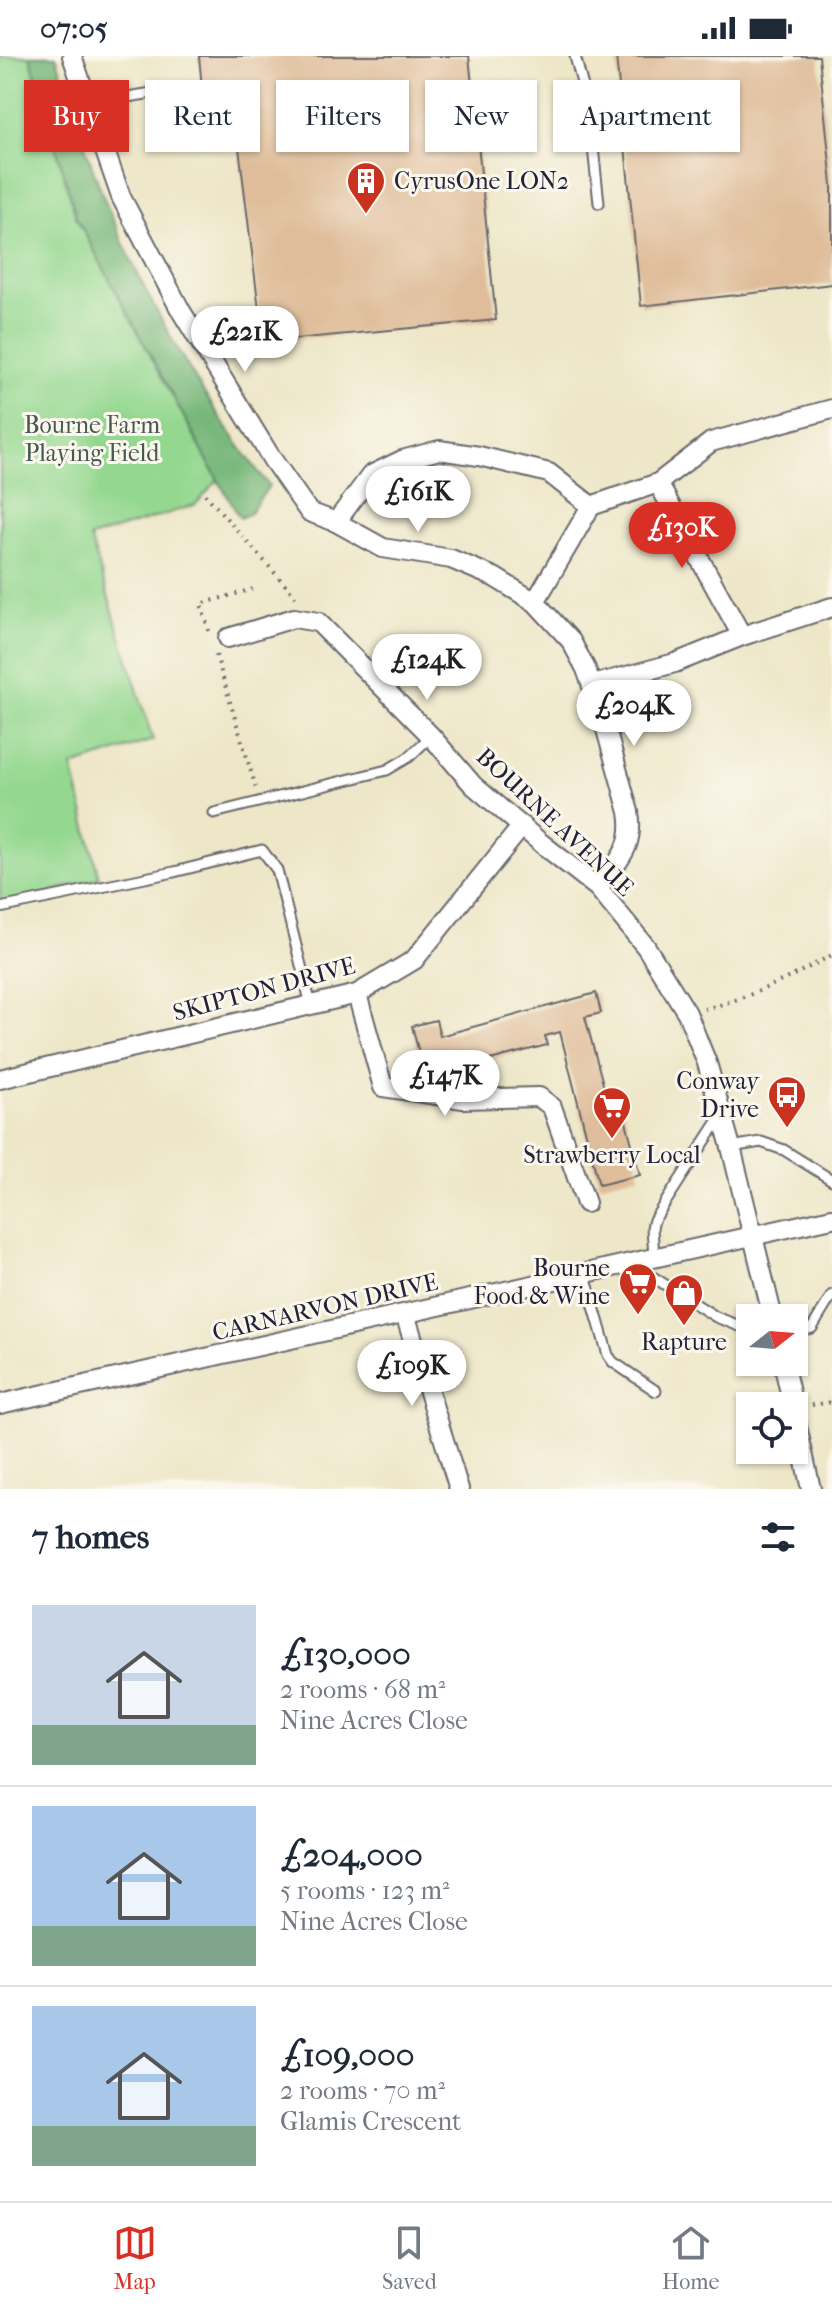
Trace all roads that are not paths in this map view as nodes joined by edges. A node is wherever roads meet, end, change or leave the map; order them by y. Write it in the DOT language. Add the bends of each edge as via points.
graph roads {
  1 [pos="575,56"];
  2 [pos="74,58"];
  3 [pos="81,80"];
  4 [pos="106,152"];
  5 [pos="599,203"];
  6 [pos="832,409"];
  7 [pos="658,483"];
  8 [pos="591,506"];
  9 [pos="336,522"];
  10 [pos="832,607"];
  11 [pos="541,609"];
  12 [pos="742,636"];
  13 [pos="217,641"];
  14 [pos="593,685"];
  15 [pos="431,736"];
  16 [pos="214,813"];
  17 [pos="522,826"];
  18 [pos="598,888"];
  19 [pos="0,908"];
  20 [pos="357,994"];
  21 [pos="311,1006"];
  22 [pos="0,1079"];
  23 [pos="722,1115"];
  24 [pos="731,1147"];
  25 [pos="832,1180"];
  26 [pos="586,1203"];
  27 [pos="832,1218"];
  28 [pos="753,1234"];
  29 [pos="654,1256"];
  30 [pos="628,1262"];
  31 [pos="584,1272"];
  32 [pos="832,1295"];
  33 [pos="770,1304"];
  34 [pos="405,1314"];
  35 [pos="736,1325"];
  36 [pos="808,1329"];
  37 [pos="656,1391"];
  38 [pos="0,1404"];
  39 [pos="805,1464"];
  40 [pos="459,1489"];
  41 [pos="811,1489"];
  1 -- 5 [label="lane" via="589,110"];
  2 -- 3 [label="street"];
  4 -- 9 [label="street" via="121,197 181,311 272,459 309,512"];
  6 -- 7 [label="street" via="711,442"];
  7 -- 8 [label="street"];
  7 -- 12 [label="street"];
  8 -- 9 [label="street" via="549,473 439,450 371,475"];
  8 -- 11 [label="street"];
  9 -- 11 [label="street" via="383,548 451,559 494,577"];
  10 -- 12 [label="street"];
  11 -- 14 [label="street" via="571,641"];
  12 -- 14 [label="street" via="675,663"];
  13 -- 15 [label="street, BOURNE AVENUE" via="294,618 318,622"];
  14 -- 18 [label="street" via="632,831 626,850"];
  15 -- 16 [label="lane" via="387,770"];
  15 -- 17 [label="street, BOURNE AVENUE" via="473,785"];
  17 -- 18 [label="street, BOURNE AVENUE"];
  17 -- 20 [label="street, SKIPTON DRIVE" via="414,960"];
  18 -- 23 [label="street, BOURNE AVENUE" via="646,947 687,1013"];
  19 -- 21 [label="lane" via="262,850 277,870"];
  20 -- 21 [label="street, SKIPTON DRIVE"];
  20 -- 26 [label="street" via="383,1087 463,1099 539,1097 552,1107"];
  21 -- 22 [label="street, SKIPTON DRIVE"];
  23 -- 24 [label="street, BOURNE AVENUE"];
  23 -- 29 [label="lane" via="654,1220"];
  24 -- 25 [label="lane" via="761,1142"];
  24 -- 28 [label="street, BOURNE AVENUE"];
  27 -- 28 [label="street"];
  28 -- 29 [label="street, CARNARVON DRIVE"];
  28 -- 33 [label="street, BOURNE AVENUE"];
  29 -- 30 [label="street, CARNARVON DRIVE"];
  30 -- 31 [label="street, CARNARVON DRIVE"];
  30 -- 35 [label="lane"];
  31 -- 34 [label="street, CARNARVON DRIVE"];
  31 -- 37 [label="lane" via="608,1355"];
  32 -- 36 [label="lane"];
  34 -- 38 [label="street, CARNARVON DRIVE"];
  34 -- 40 [label="street"];
  39 -- 41 [label="street"];
}
